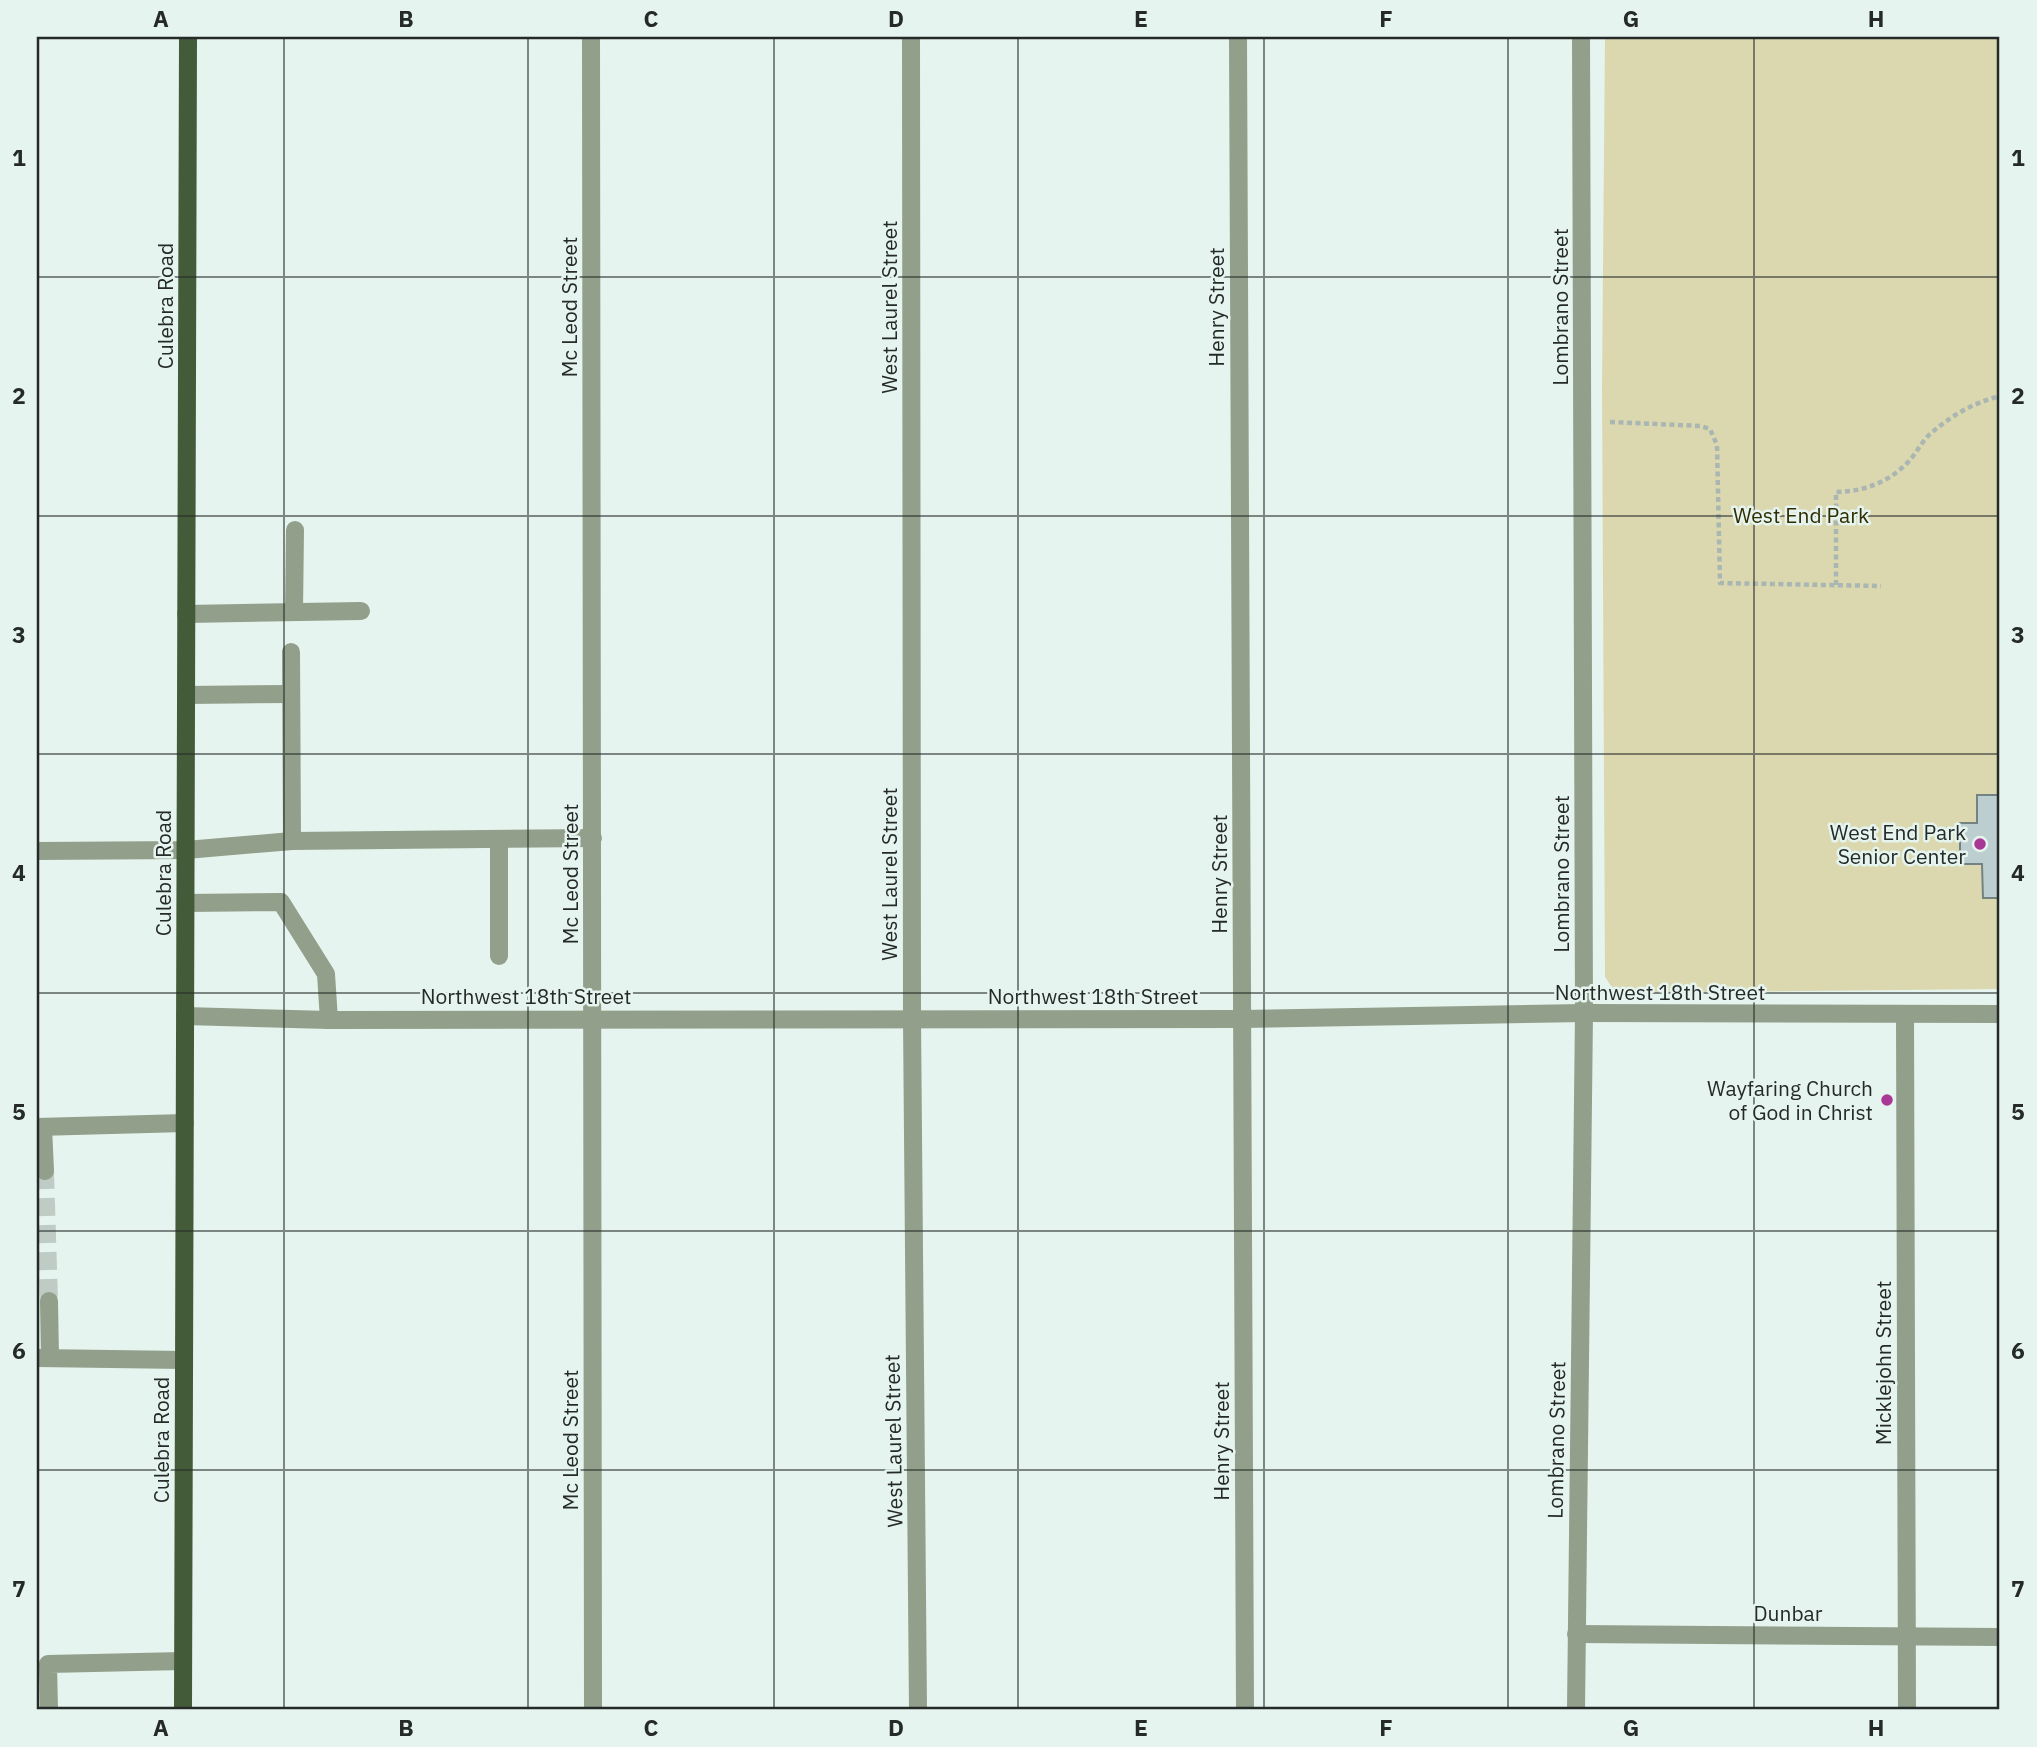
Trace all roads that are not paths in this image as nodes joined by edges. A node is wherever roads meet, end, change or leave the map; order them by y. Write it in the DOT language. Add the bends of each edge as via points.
graph roads {
  1 [pos="188,37"];
  2 [pos="591,37"];
  3 [pos="911,37"];
  4 [pos="1238,37"];
  5 [pos="1581,37"];
  6 [pos="295,530"];
  7 [pos="361,611"];
  8 [pos="294,612"];
  9 [pos="186,614"];
  10 [pos="290,652"];
  11 [pos="291,694"];
  12 [pos="186,695"];
  13 [pos="593,838"];
  14 [pos="499,839"];
  15 [pos="292,841"];
  16 [pos="186,850"];
  17 [pos="37,851"];
  18 [pos="186,903"];
  19 [pos="499,956"];
  20 [pos="1584,1013"];
  21 [pos="2000,1014"];
  22 [pos="1905,1015"];
  23 [pos="185,1016"];
  24 [pos="593,1018"];
  25 [pos="912,1019"];
  26 [pos="1242,1019"];
  27 [pos="329,1020"];
  28 [pos="185,1123"];
  29 [pos="40,1127"];
  30 [pos="46,1171"];
  31 [pos="49,1301"];
  32 [pos="43,1358"];
  33 [pos="184,1360"];
  34 [pos="1576,1634"];
  35 [pos="1907,1636"];
  36 [pos="2000,1637"];
  37 [pos="183,1661"];
  38 [pos="49,1710"];
  39 [pos="183,1710"];
  40 [pos="593,1710"];
  41 [pos="918,1710"];
  42 [pos="1245,1710"];
  43 [pos="1576,1710"];
  44 [pos="1907,1710"];
  1 -- 9 [label="main road, Culebra Road"];
  2 -- 13 [label="street, Mc Leod Street"];
  3 -- 25 [label="street, West Laurel Street"];
  4 -- 26 [label="street, Henry Street"];
  5 -- 20 [label="street, Lombrano Street"];
  6 -- 8 [label="street"];
  7 -- 8 [label="street"];
  8 -- 9 [label="street"];
  9 -- 12 [label="main road, Culebra Road"];
  10 -- 11 [label="street"];
  11 -- 12 [label="street"];
  11 -- 15 [label="street"];
  12 -- 16 [label="main road, Culebra Road"];
  13 -- 14 [label="street"];
  13 -- 24 [label="street, Mc Leod Street"];
  14 -- 15 [label="street"];
  14 -- 19 [label="street"];
  15 -- 16 [label="street"];
  16 -- 17 [label="street"];
  16 -- 18 [label="main road, Culebra Road"];
  18 -- 23 [label="main road, Culebra Road"];
  18 -- 27 [label="street" via="281,902 326,974"];
  20 -- 22 [label="street, Northwest 18th Street"];
  20 -- 26 [label="street, Northwest 18th Street"];
  20 -- 34 [label="street, Lombrano Street"];
  21 -- 22 [label="street, Northwest 18th Street"];
  22 -- 35 [label="street, Micklejohn Street"];
  23 -- 27 [label="street, Northwest 18th Street"];
  23 -- 28 [label="main road, Culebra Road"];
  24 -- 25 [label="street, Northwest 18th Street"];
  24 -- 27 [label="street, Northwest 18th Street"];
  24 -- 40 [label="street, Mc Leod Street"];
  25 -- 26 [label="street, Northwest 18th Street"];
  25 -- 41 [label="street, West Laurel Street"];
  26 -- 42 [label="street, Henry Street"];
  28 -- 29 [label="street"];
  28 -- 33 [label="main road, Culebra Road"];
  29 -- 30 [label="street"];
  31 -- 32 [label="street"];
  32 -- 33 [label="street"];
  33 -- 37 [label="main road, Culebra Road"];
  34 -- 35 [label="street, Dunbar"];
  34 -- 43 [label="street, Lombrano Street"];
  35 -- 36 [label="street, Dunbar"];
  35 -- 44 [label="street, Micklejohn Street"];
  37 -- 38 [label="street" via="48,1664"];
  37 -- 39 [label="main road, Culebra Road"];
}
